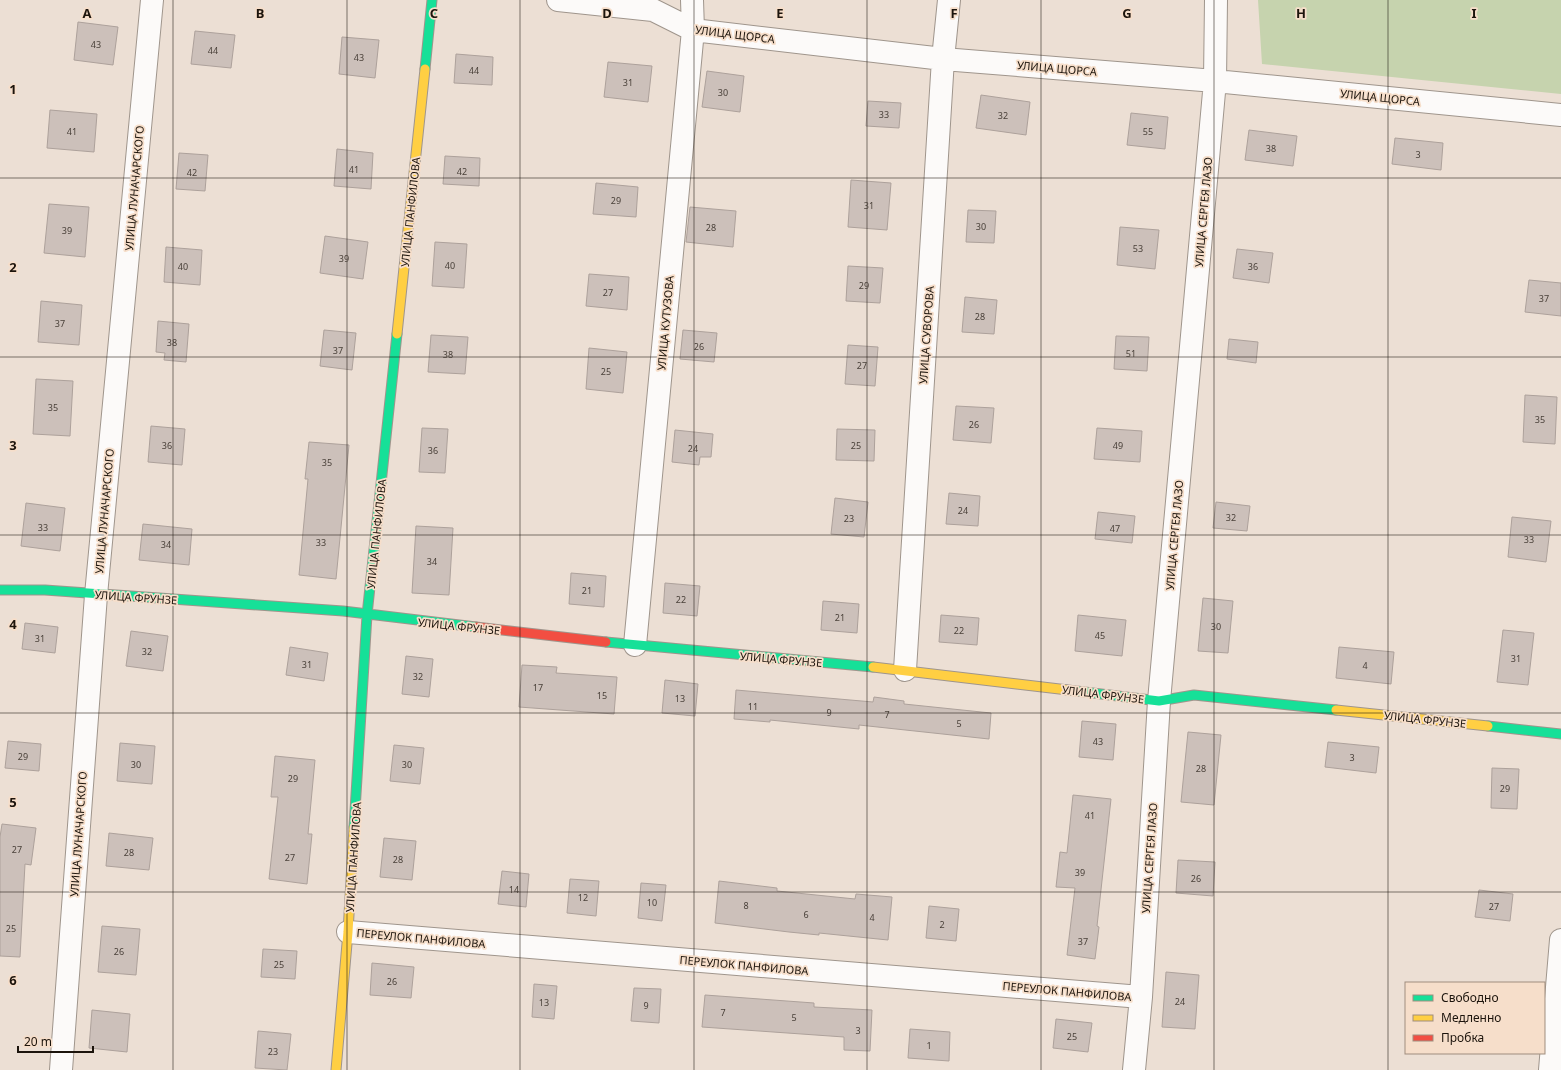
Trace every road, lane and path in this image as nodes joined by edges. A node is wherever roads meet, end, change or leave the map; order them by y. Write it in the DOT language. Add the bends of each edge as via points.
graph roads {
  1 [pos="152,0"];
  2 [pos="432,0"];
  3 [pos="558,0"];
  4 [pos="692,0"];
  5 [pos="949,0"];
  6 [pos="1216,0"];
  7 [pos="693,30"];
  8 [pos="944,59"];
  9 [pos="1215,81"];
  10 [pos="1561,115"];
  11 [pos="0,590"];
  12 [pos="96,595"];
  13 [pos="367,615"];
  14 [pos="634,645"];
  15 [pos="905,670"];
  16 [pos="1159,701"];
  17 [pos="1561,734"];
  18 [pos="348,932"];
  19 [pos="1561,940"];
  20 [pos="1140,997"];
  21 [pos="61,1070"];
  22 [pos="336,1070"];
  23 [pos="1134,1070"];
  24 [pos="1550,1070"];
  1 -- 12 [label="street, УЛИЦА ЛУНАЧАРСКОГО"];
  2 -- 13 [label="street, УЛИЦА ПАНФИЛОВА"];
  3 -- 7 [label="street, УЛИЦА ЩОРСА" via="653,10"];
  4 -- 7 [label="street, УЛИЦА КУТУЗОВА"];
  5 -- 8 [label="street, УЛИЦА СУВОРОВА"];
  6 -- 9 [label="street, УЛИЦА СЕРГЕЯ ЛАЗО"];
  7 -- 8 [label="street, УЛИЦА ЩОРСА"];
  7 -- 14 [label="street, УЛИЦА КУТУЗОВА"];
  8 -- 9 [label="street, УЛИЦА ЩОРСА"];
  8 -- 15 [label="street, УЛИЦА СУВОРОВА"];
  9 -- 10 [label="street, УЛИЦА ЩОРСА"];
  9 -- 16 [label="street, УЛИЦА СЕРГЕЯ ЛАЗО"];
  11 -- 12 [label="street, УЛИЦА ФРУНЗЕ" via="45,590"];
  12 -- 13 [label="street, УЛИЦА ФРУНЗЕ" via="343,611"];
  12 -- 21 [label="street, УЛИЦА ЛУНАЧАРСКОГО"];
  13 -- 14 [label="street, УЛИЦА ФРУНЗЕ"];
  13 -- 18 [label="street, УЛИЦА ПАНФИЛОВА"];
  14 -- 15 [label="street, УЛИЦА ФРУНЗЕ"];
  15 -- 16 [label="street, УЛИЦА ФРУНЗЕ"];
  16 -- 17 [label="street, УЛИЦА ФРУНЗЕ" via="1194,695"];
  16 -- 20 [label="street, УЛИЦА СЕРГЕЯ ЛАЗО"];
  18 -- 20 [label="street, ПЕРЕУЛОК ПАНФИЛОВА"];
  18 -- 22 [label="street, УЛИЦА ПАНФИЛОВА"];
  19 -- 24 [label="street"];
  20 -- 23 [label="street, УЛИЦА СЕРГЕЯ ЛАЗО"];
}
